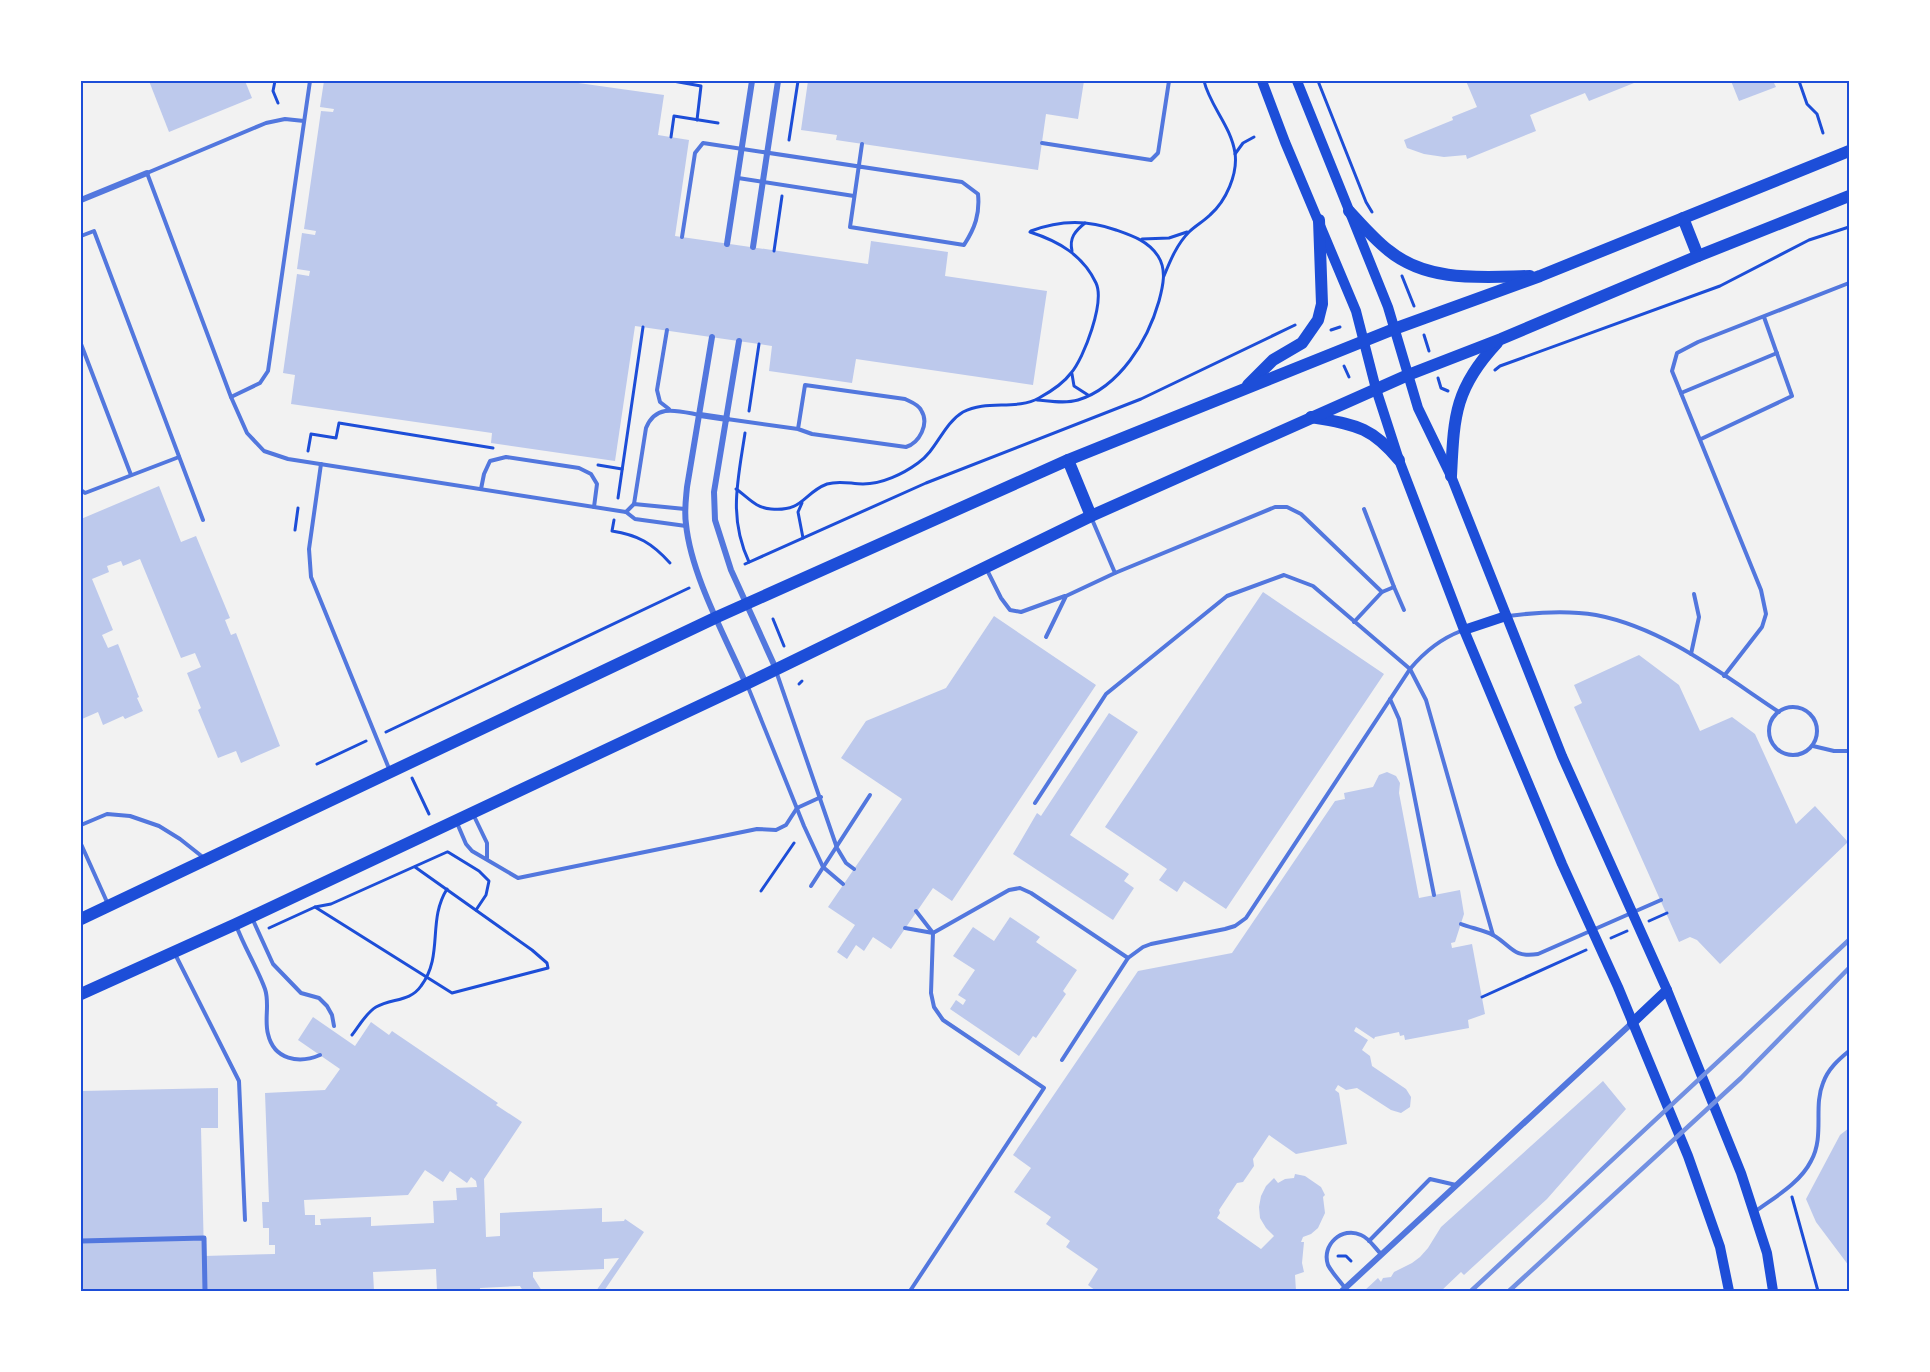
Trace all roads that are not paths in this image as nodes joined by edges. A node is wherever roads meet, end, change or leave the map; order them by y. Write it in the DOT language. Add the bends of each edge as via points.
graph roads {
  1 [pos="310,81"];
  2 [pos="752,81"];
  3 [pos="778,81"];
  4 [pos="1169,81"];
  5 [pos="1262,81"];
  6 [pos="1297,81"];
  7 [pos="304,121"];
  8 [pos="1042,143"];
  9 [pos="862,144"];
  10 [pos="741,149"];
  11 [pos="1849,151"];
  12 [pos="768,152"];
  13 [pos="859,166"];
  14 [pos="147,173"];
  15 [pos="737,178"];
  16 [pos="763,182"];
  17 [pos="854,196"];
  18 [pos="1849,196"];
  19 [pos="81,200"];
  20 [pos="1349,211"];
  21 [pos="1683,218"];
  22 [pos="1319,220"];
  23 [pos="81,236"];
  24 [pos="682,237"];
  25 [pos="727,244"];
  26 [pos="753,248"];
  27 [pos="1698,256"];
  28 [pos="1540,276"];
  29 [pos="1849,283"];
  30 [pos="1764,316"];
  31 [pos="1395,329"];
  32 [pos="667,330"];
  33 [pos="712,337"];
  34 [pos="1501,339"];
  35 [pos="739,341"];
  36 [pos="1363,342"];
  37 [pos="81,344"];
  38 [pos="1778,353"];
  39 [pos="1408,375"];
  40 [pos="1244,389"];
  41 [pos="1376,389"];
  42 [pos="1681,393"];
  43 [pos="231,397"];
  44 [pos="669,410"];
  45 [pos="700,415"];
  46 [pos="1311,417"];
  47 [pos="727,419"];
  48 [pos="798,429"];
  49 [pos="1701,439"];
  50 [pos="179,457"];
  51 [pos="1068,460"];
  52 [pos="1399,460"];
  53 [pos="321,464"];
  54 [pos="131,475"];
  55 [pos="1451,476"];
  56 [pos="481,489"];
  57 [pos="81,490"];
  58 [pos="634,504"];
  59 [pos="594,507"];
  60 [pos="685,509"];
  61 [pos="1365,509"];
  62 [pos="626,512"];
  63 [pos="1091,516"];
  64 [pos="203,520"];
  65 [pos="686,526"];
  66 [pos="986,567"];
  67 [pos="1115,573"];
  68 [pos="1394,587"];
  69 [pos="1382,592"];
  70 [pos="1694,594"];
  71 [pos="1066,596"];
  72 [pos="746,604"];
  73 [pos="1404,610"];
  74 [pos="1506,616"];
  75 [pos="717,617"];
  76 [pos="1354,622"];
  77 [pos="1464,630"];
  78 [pos="1046,637"];
  79 [pos="1691,654"];
  80 [pos="776,669"];
  81 [pos="1410,669"];
  82 [pos="1724,676"];
  83 [pos="746,684"];
  84 [pos="1390,698"];
  85 [pos="1779,712"];
  86 [pos="1813,746"];
  87 [pos="1849,751"];
  88 [pos="390,772"];
  89 [pos="870,795"];
  90 [pos="821,797"];
  91 [pos="1035,803"];
  92 [pos="797,808"];
  93 [pos="472,812"];
  94 [pos="456,819"];
  95 [pos="81,825"];
  96 [pos="81,844"];
  97 [pos="837,848"];
  98 [pos="487,858"];
  99 [pos="207,860"];
  100 [pos="823,867"];
  101 [pos="854,869"];
  102 [pos="843,884"];
  103 [pos="811,886"];
  104 [pos="1434,895"];
  105 [pos="1661,900"];
  106 [pos="109,906"];
  107 [pos="916,911"];
  108 [pos="251,917"];
  109 [pos="81,919"];
  110 [pos="236,924"];
  111 [pos="1461,924"];
  112 [pos="905,928"];
  113 [pos="933,933"];
  114 [pos="1493,935"];
  115 [pos="175,953"];
  116 [pos="1128,958"];
  117 [pos="1667,990"];
  118 [pos="81,994"];
  119 [pos="1632,1023"];
  120 [pos="334,1026"];
  121 [pos="1849,1051"];
  122 [pos="320,1055"];
  123 [pos="1062,1059"];
  124 [pos="1456,1185"];
  125 [pos="1755,1211"];
  126 [pos="245,1220"];
  127 [pos="81,1241"];
  128 [pos="1369,1241"];
  129 [pos="1381,1254"];
  130 [pos="1344,1289"];
  131 [pos="205,1291"];
  132 [pos="910,1291"];
  133 [pos="1729,1291"];
  134 [pos="1773,1291"];
  1 -- 7 [label="lane"];
  2 -- 10 [label="street"];
  3 -- 12 [label="street"];
  4 -- 8 [label="lane" via="1158,153 1151,160"];
  5 -- 22 [label="main road"];
  6 -- 20 [label="main road"];
  7 -- 14 [label="lane" via="266,123"];
  7 -- 43 [label="lane" via="268,371 260,383"];
  9 -- 13 [label="lane"];
  10 -- 12 [label="lane"];
  10 -- 15 [label="street"];
  10 -- 24 [label="lane" via="703,143 698,148"];
  11 -- 21 [label="main road"];
  12 -- 13 [label="lane"];
  12 -- 16 [label="street"];
  13 -- 17 [label="lane"];
  13 -- 17 [label="lane" via="962,182 978,194 976,224 964,245 850,227"];
  14 -- 19 [label="street"];
  14 -- 43 [label="lane"];
  15 -- 16 [label="lane"];
  15 -- 25 [label="street"];
  16 -- 17 [label="lane"];
  16 -- 26 [label="street"];
  18 -- 27 [label="main road"];
  20 -- 28 [label="main road" via="1388,251 1423,269 1450,276"];
  20 -- 31 [label="main road"];
  21 -- 27 [label="main road"];
  21 -- 28 [label="main road"];
  22 -- 36 [label="main road" via="1356,311"];
  22 -- 40 [label="main road" via="1322,304 1318,320 1302,343 1273,360"];
  23 -- 50 [label="lane" via="94,231"];
  27 -- 34 [label="main road"];
  28 -- 31 [label="main road"];
  29 -- 30 [label="lane"];
  30 -- 38 [label="lane"];
  30 -- 42 [label="lane" via="1677,353 1672,371"];
  31 -- 36 [label="main road"];
  31 -- 39 [label="main road"];
  32 -- 44 [label="lane" via="657,390 660,402"];
  33 -- 45 [label="street"];
  34 -- 39 [label="main road"];
  34 -- 55 [label="main road" via="1482,360 1460,397"];
  35 -- 47 [label="street"];
  36 -- 40 [label="main road"];
  36 -- 41 [label="main road"];
  37 -- 54 [label="lane"];
  38 -- 42 [label="lane"];
  38 -- 49 [label="lane" via="1792,396"];
  39 -- 41 [label="main road"];
  39 -- 55 [label="main road" via="1418,408"];
  40 -- 51 [label="main road"];
  41 -- 46 [label="main road"];
  41 -- 52 [label="main road"];
  42 -- 49 [label="lane"];
  43 -- 53 [label="lane" via="246,433 264,451"];
  44 -- 45 [label="lane"];
  44 -- 58 [label="lane" via="654,414 646,428"];
  45 -- 47 [label="street"];
  45 -- 60 [label="street"];
  46 -- 52 [label="main road" via="1369,432"];
  46 -- 63 [label="main road"];
  47 -- 48 [label="lane"];
  47 -- 72 [label="street" via="714,492 715,520"];
  48 -- 48 [label="lane" via="906,447 919,439 924,416 917,405 905,399 805,385"];
  49 -- 82 [label="lane" via="1761,590 1766,614 1756,635"];
  50 -- 54 [label="lane"];
  50 -- 64 [label="lane"];
  51 -- 63 [label="main road"];
  51 -- 72 [label="main road"];
  52 -- 77 [label="main road"];
  53 -- 56 [label="lane"];
  53 -- 88 [label="lane" via="309,549 311,577"];
  54 -- 57 [label="lane" via="85,493"];
  55 -- 74 [label="main road"];
  56 -- 59 [label="lane"];
  56 -- 59 [label="lane" via="489,461 506,457 579,468 591,474 597,484"];
  58 -- 60 [label="lane"];
  58 -- 62 [label="lane"];
  59 -- 62 [label="lane"];
  60 -- 65 [label="street"];
  61 -- 68 [label="lane"];
  62 -- 65 [label="lane" via="635,519"];
  63 -- 66 [label="main road"];
  63 -- 67 [label="lane"];
  65 -- 75 [label="street" via="699,575"];
  66 -- 71 [label="lane" via="1010,610 1021,612"];
  66 -- 80 [label="main road"];
  67 -- 69 [label="lane" via="1275,507 1287,507 1301,514"];
  67 -- 71 [label="lane"];
  68 -- 69 [label="lane"];
  68 -- 73 [label="lane"];
  69 -- 76 [label="lane"];
  70 -- 79 [label="lane" via="1699,617"];
  71 -- 78 [label="lane"];
  72 -- 75 [label="main road"];
  72 -- 80 [label="street"];
  74 -- 77 [label="main road"];
  74 -- 79 [label="lane" via="1542,611 1598,615 1634,626"];
  74 -- 117 [label="main road" via="1562,756"];
  75 -- 83 [label="street"];
  75 -- 88 [label="main road"];
  76 -- 81 [label="lane"];
  76 -- 91 [label="lane" via="1313,586 1284,574 1227,596 1106,694"];
  77 -- 81 [label="lane" via="1425,651"];
  77 -- 119 [label="main road"];
  79 -- 82 [label="lane"];
  80 -- 83 [label="main road"];
  80 -- 90 [label="lane"];
  81 -- 84 [label="lane"];
  81 -- 114 [label="lane" via="1426,699"];
  82 -- 85 [label="lane"];
  83 -- 92 [label="lane"];
  83 -- 93 [label="main road"];
  84 -- 104 [label="lane" via="1399,719"];
  84 -- 116 [label="lane" via="1246,918 1225,929 1151,944"];
  85 -- 86 [label="lane" via="1799,708 1813,717 1817,736"];
  85 -- 86 [label="lane" via="1769,730 1776,748 1795,755"];
  86 -- 87 [label="lane"];
  88 -- 99 [label="main road"];
  89 -- 97 [label="lane"];
  90 -- 92 [label="lane"];
  90 -- 97 [label="lane"];
  92 -- 98 [label="lane" via="786,825 776,830 757,829 528,877 518,878"];
  92 -- 100 [label="lane"];
  93 -- 94 [label="main road"];
  93 -- 98 [label="lane" via="487,843"];
  94 -- 98 [label="lane" via="466,844"];
  94 -- 108 [label="main road"];
  95 -- 99 [label="lane" via="107,814 130,816 159,826"];
  96 -- 106 [label="lane"];
  97 -- 100 [label="lane"];
  97 -- 101 [label="lane"];
  99 -- 106 [label="main road"];
  100 -- 102 [label="lane"];
  100 -- 103 [label="lane"];
  105 -- 114 [label="lane" via="1538,954 1512,952"];
  106 -- 109 [label="main road"];
  107 -- 113 [label="lane"];
  108 -- 110 [label="main road"];
  108 -- 120 [label="lane" via="273,964 301,993 319,998 327,1006"];
  110 -- 115 [label="main road"];
  110 -- 122 [label="lane" via="265,988 267,1033 272,1044 288,1058"];
  111 -- 114 [label="lane"];
  112 -- 113 [label="lane"];
  113 -- 116 [label="lane" via="1009,890 1020,888"];
  113 -- 132 [label="lane" via="931,993 943,1020 1044,1088"];
  115 -- 118 [label="main road"];
  115 -- 126 [label="lane" via="239,1081"];
  116 -- 123 [label="lane"];
  117 -- 119 [label="main road"];
  117 -- 125 [label="main road"];
  119 -- 124 [label="street"];
  119 -- 133 [label="main road" via="1688,1156 1720,1247"];
  121 -- 125 [label="lane" via="1831,1067 1822,1084 1811,1162 1789,1186"];
  124 -- 128 [label="lane" via="1430,1179"];
  124 -- 129 [label="street"];
  125 -- 134 [label="main road"];
  127 -- 131 [label="street" via="204,1238"];
  128 -- 129 [label="lane"];
  128 -- 130 [label="lane" via="1359,1233 1344,1233 1328,1248 1327,1262"];
  129 -- 130 [label="street"];
}
